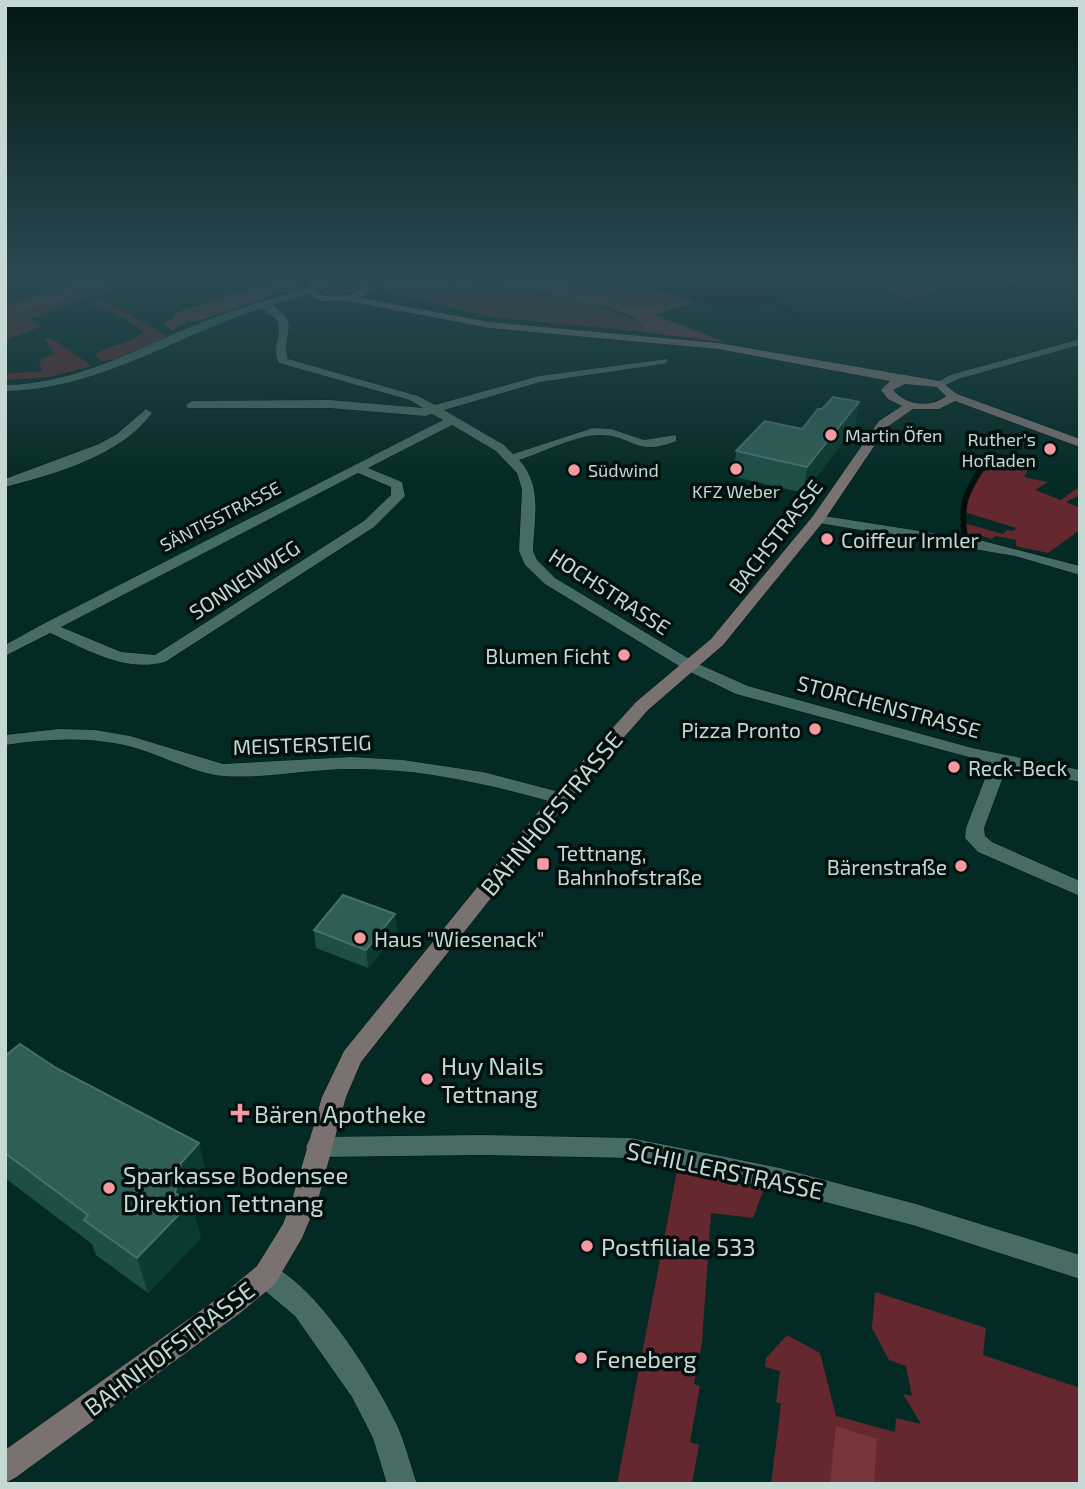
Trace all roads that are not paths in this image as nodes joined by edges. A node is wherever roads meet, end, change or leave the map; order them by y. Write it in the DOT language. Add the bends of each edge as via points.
graph roads {
  1 [pos="152,347"];
  2 [pos="282,347"];
  3 [pos="726,347"];
  4 [pos="1062,347"];
  5 [pos="663,361"];
  6 [pos="847,370"];
  7 [pos="904,380"];
  8 [pos="940,384"];
  9 [pos="5,388"];
  10 [pos="888,393"];
  11 [pos="953,396"];
  12 [pos="191,405"];
  13 [pos="912,405"];
  14 [pos="940,405"];
  15 [pos="438,410"];
  16 [pos="146,413"];
  17 [pos="1004,417"];
  18 [pos="454,419"];
  19 [pos="883,424"];
  20 [pos="672,438"];
  21 [pos="1080,443"];
  22 [pos="512,458"];
  23 [pos="356,467"];
  24 [pos="5,484"];
  25 [pos="818,519"];
  26 [pos="1080,571"];
  27 [pos="48,627"];
  28 [pos="5,651"];
  29 [pos="690,666"];
  30 [pos="5,740"];
  31 [pos="1001,760"];
  32 [pos="1080,776"];
  33 [pos="560,798"];
  34 [pos="1080,889"];
  35 [pos="318,1147"];
  36 [pos="1080,1267"];
  37 [pos="266,1275"];
  38 [pos="5,1468"];
  39 [pos="402,1484"];
  1 -- 9 [label="street" via="77,380"];
  2 -- 15 [label="street, HOCHSTRASSE" via="283,361 385,387"];
  3 -- 6 [label="main road"];
  4 -- 8 [label="street"];
  5 -- 15 [label="street" via="539,379"];
  6 -- 7 [label="main road"];
  6 -- 10 [label="main road"];
  7 -- 8 [label="main road"];
  7 -- 10 [label="main road" via="894,383"];
  8 -- 11 [label="main road"];
  10 -- 13 [label="main road"];
  10 -- 19 [label="main road, BACHSTRASSE" via="881,410"];
  11 -- 14 [label="main road"];
  11 -- 17 [label="main road"];
  12 -- 15 [label="street, HOCHSTRASSE" via="330,404"];
  13 -- 14 [label="main road"];
  13 -- 19 [label="main road, BACHSTRASSE"];
  14 -- 17 [label="main road"];
  15 -- 18 [label="street, HOCHSTRASSE"];
  16 -- 24 [label="street" via="140,425 102,446"];
  17 -- 21 [label="main road"];
  18 -- 22 [label="street, HOCHSTRASSE"];
  18 -- 23 [label="street, SÄNTISSTRASSE"];
  19 -- 25 [label="main road, BACHSTRASSE"];
  20 -- 22 [label="street" via="645,446 599,430"];
  22 -- 29 [label="street, HOCHSTRASSE" via="529,489 526,551 530,562 550,582"];
  23 -- 27 [label="street, SÄNTISSTRASSE"];
  23 -- 27 [label="street, SONNENWEG" via="397,485 398,496 390,508 159,659 128,660"];
  25 -- 26 [label="street" via="872,531 1007,548"];
  25 -- 29 [label="main road, BACHSTRASSE" via="717,642"];
  27 -- 28 [label="street, SÄNTISSTRASSE"];
  29 -- 31 [label="street, STORCHENSTRASSE" via="742,690"];
  29 -- 33 [label="main road, BAHNHOFSTRASSE" via="642,706"];
  30 -- 33 [label="street, MEISTERSTEIG" via="47,734 102,736 221,770 352,762 393,765 513,783"];
  31 -- 32 [label="street, STORCHENSTRASSE"];
  31 -- 34 [label="street" via="975,838 985,847"];
  33 -- 35 [label="main road, BAHNHOFSTRASSE" via="352,1057"];
  35 -- 36 [label="street, SCHILLERSTRASSE" via="631,1148 780,1179 916,1215"];
  35 -- 37 [label="main road, BAHNHOFSTRASSE" via="293,1230"];
  37 -- 38 [label="main road, BAHNHOFSTRASSE"];
  37 -- 39 [label="street" via="304,1307 362,1387 386,1433"];
}
